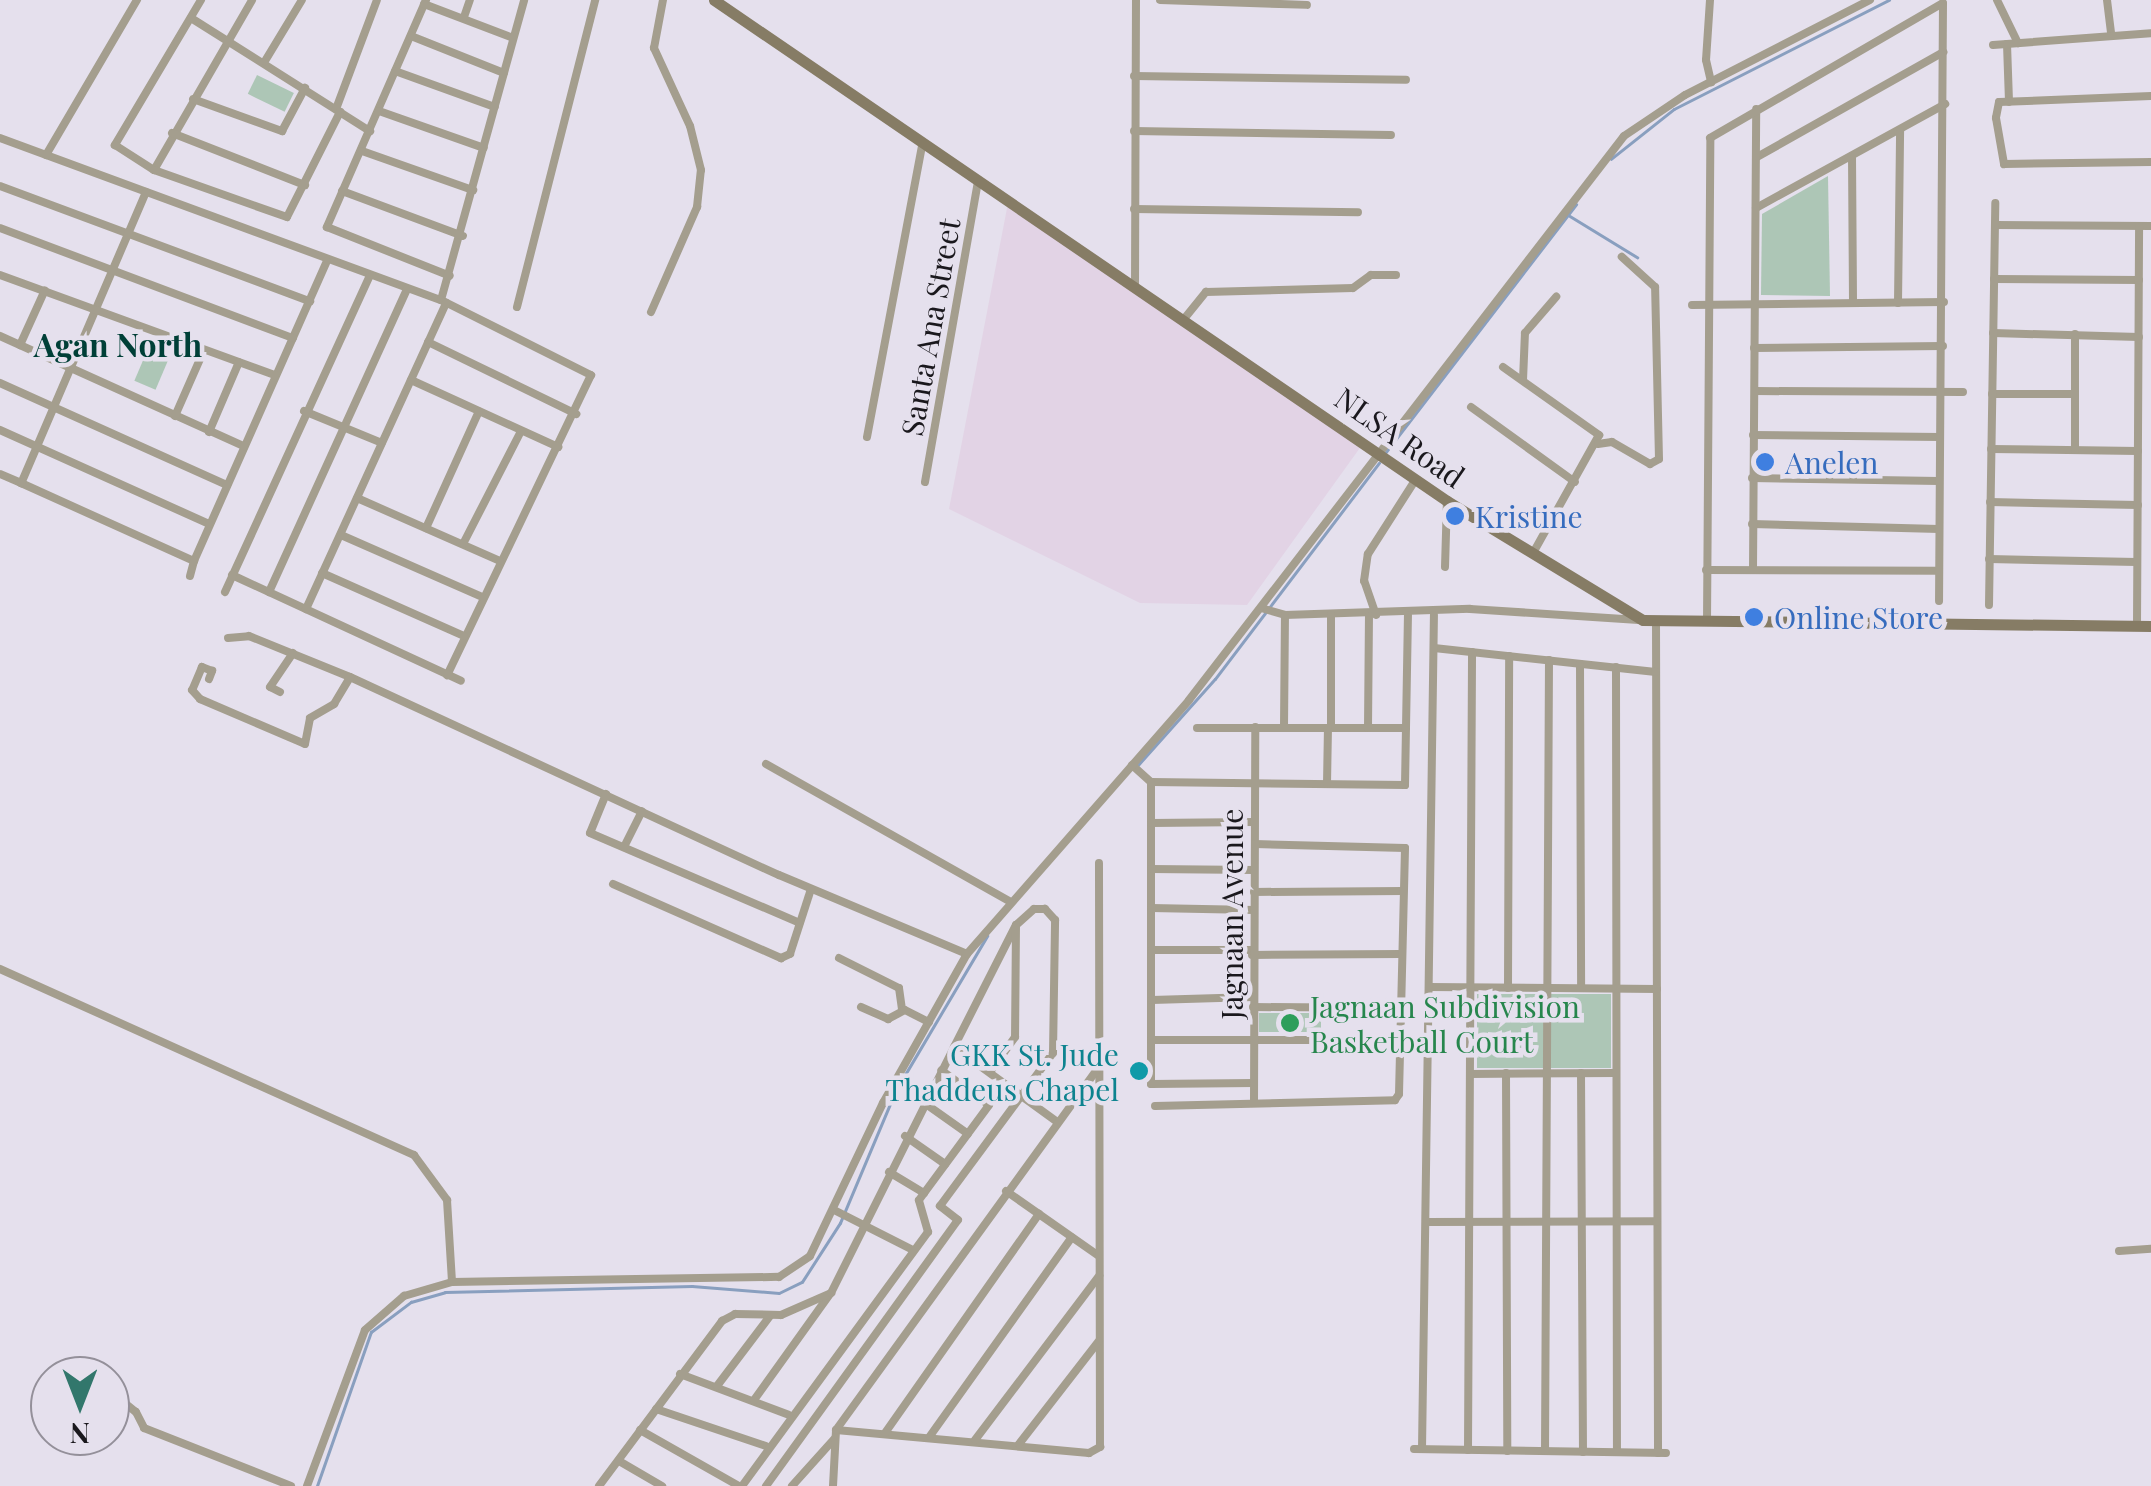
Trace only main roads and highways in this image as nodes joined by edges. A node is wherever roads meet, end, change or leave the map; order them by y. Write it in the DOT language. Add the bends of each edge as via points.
graph roads {
  1 [pos="714,0"];
  2 [pos="2151,626"];
  1 -- 2 [label="main road, NLSA Road" via="1447,501 1650,621"];
}
